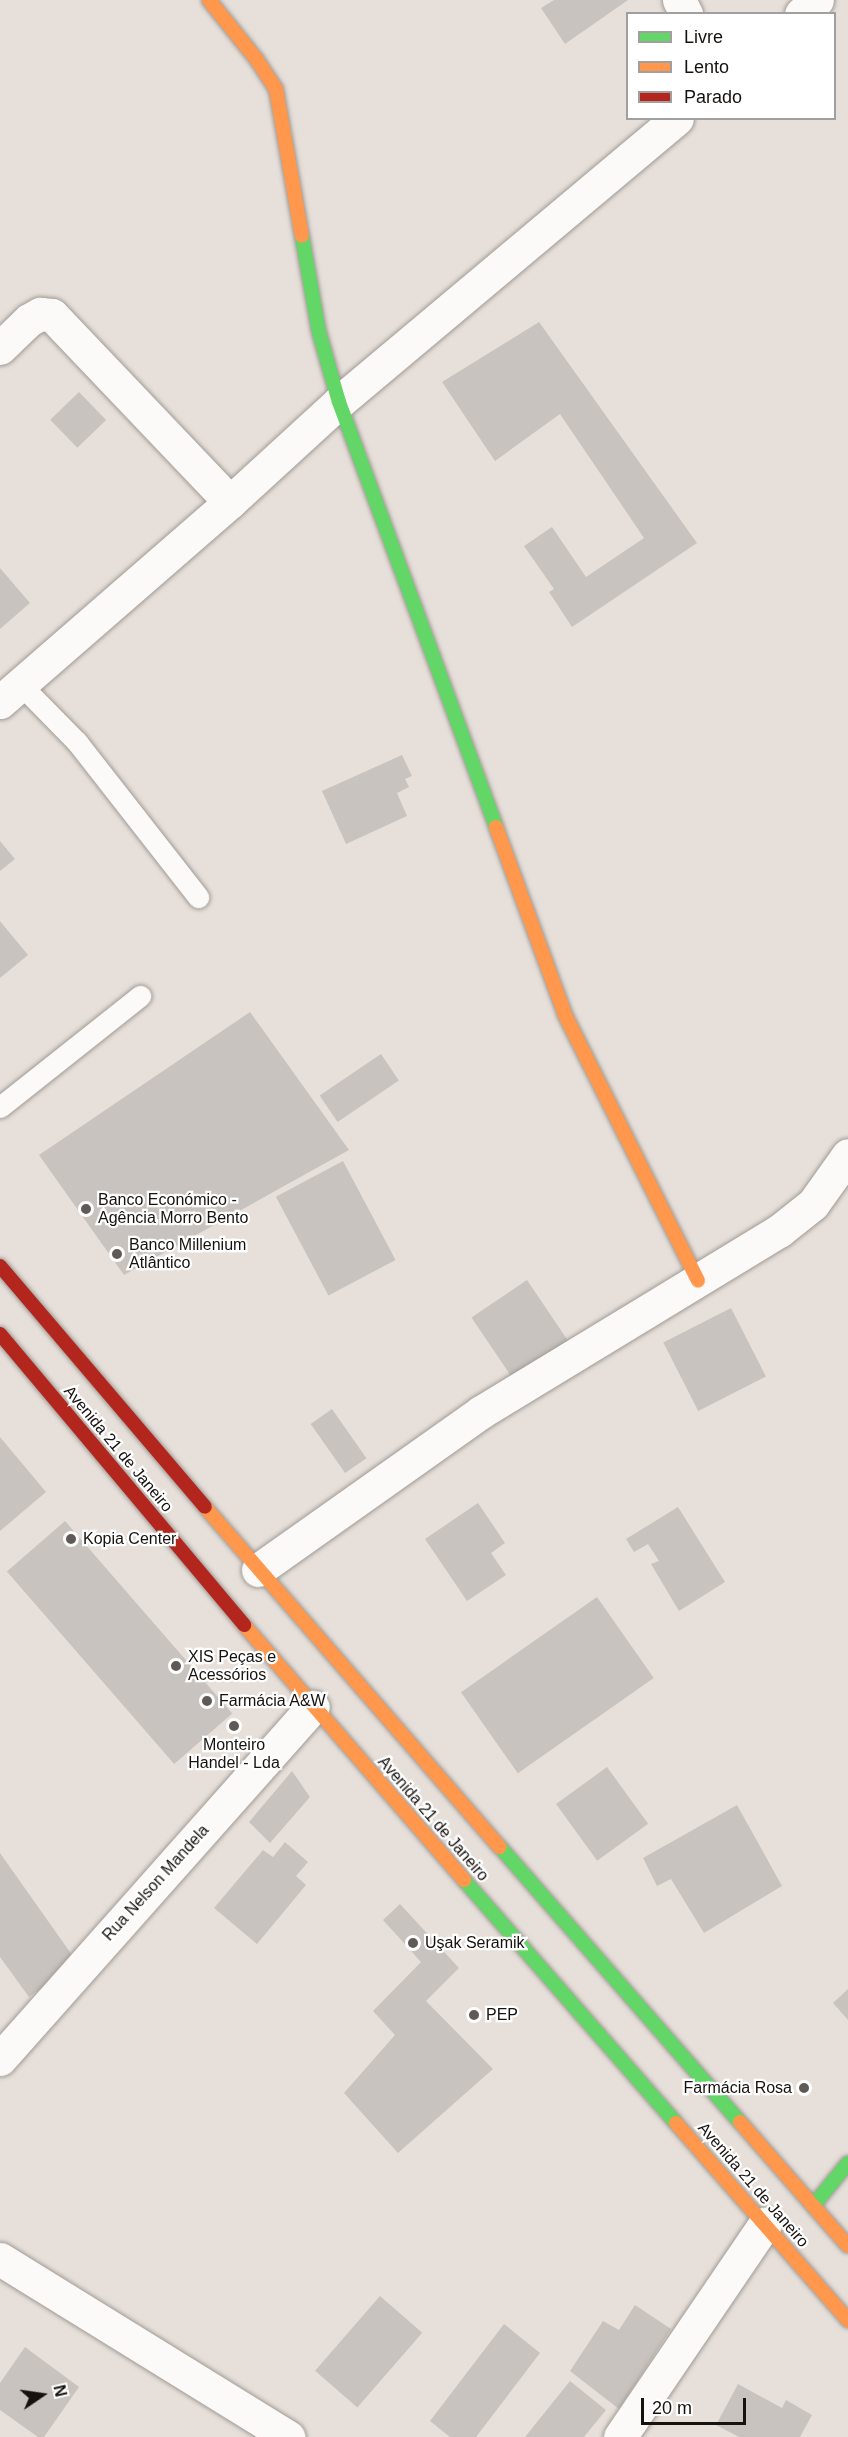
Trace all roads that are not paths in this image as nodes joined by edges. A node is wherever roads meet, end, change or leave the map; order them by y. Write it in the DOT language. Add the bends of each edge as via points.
graph roads {
  1 [pos="209,0"];
  2 [pos="817,0"];
  3 [pos="803,12"];
  4 [pos="675,120"];
  5 [pos="0,348"];
  6 [pos="339,402"];
  7 [pos="231,502"];
  8 [pos="10,694"];
  9 [pos="198,897"];
  10 [pos="140,996"];
  11 [pos="0,1107"];
  12 [pos="848,1155"];
  13 [pos="0,1266"];
  14 [pos="698,1281"];
  15 [pos="0,1334"];
  16 [pos="258,1570"];
  17 [pos="313,1707"];
  18 [pos="0,2059"];
  19 [pos="848,2163"];
  20 [pos="813,2206"];
  21 [pos="765,2224"];
  22 [pos="848,2246"];
  23 [pos="0,2259"];
  24 [pos="848,2320"];
  25 [pos="288,2437"];
  26 [pos="620,2437"];
  1 -- 6 [label="main road" via="270,77 278,95 319,332"];
  2 -- 3 [label="street"];
  4 -- 6 [label="street"];
  5 -- 7 [label="street" via="29,320 40,314 52,315"];
  6 -- 7 [label="street"];
  6 -- 14 [label="main road" via="565,1015"];
  7 -- 8 [label="street"];
  8 -- 9 [label="lane" via="77,742"];
  10 -- 11 [label="lane"];
  12 -- 14 [label="street" via="813,1204 779,1231"];
  13 -- 16 [label="main road, Avenida 21 de Janeiro"];
  14 -- 16 [label="street" via="481,1412"];
  15 -- 17 [label="main road, Avenida 21 de Janeiro"];
  16 -- 20 [label="main road, Avenida 21 de Janeiro"];
  17 -- 18 [label="street, Rua Nelson Mandela"];
  17 -- 21 [label="main road, Avenida 21 de Janeiro"];
  19 -- 20 [label="main road"];
  20 -- 22 [label="main road, Avenida 21 de Janeiro"];
  21 -- 24 [label="main road, Avenida 21 de Janeiro"];
  21 -- 26 [label="street"];
  23 -- 25 [label="street"];
}
